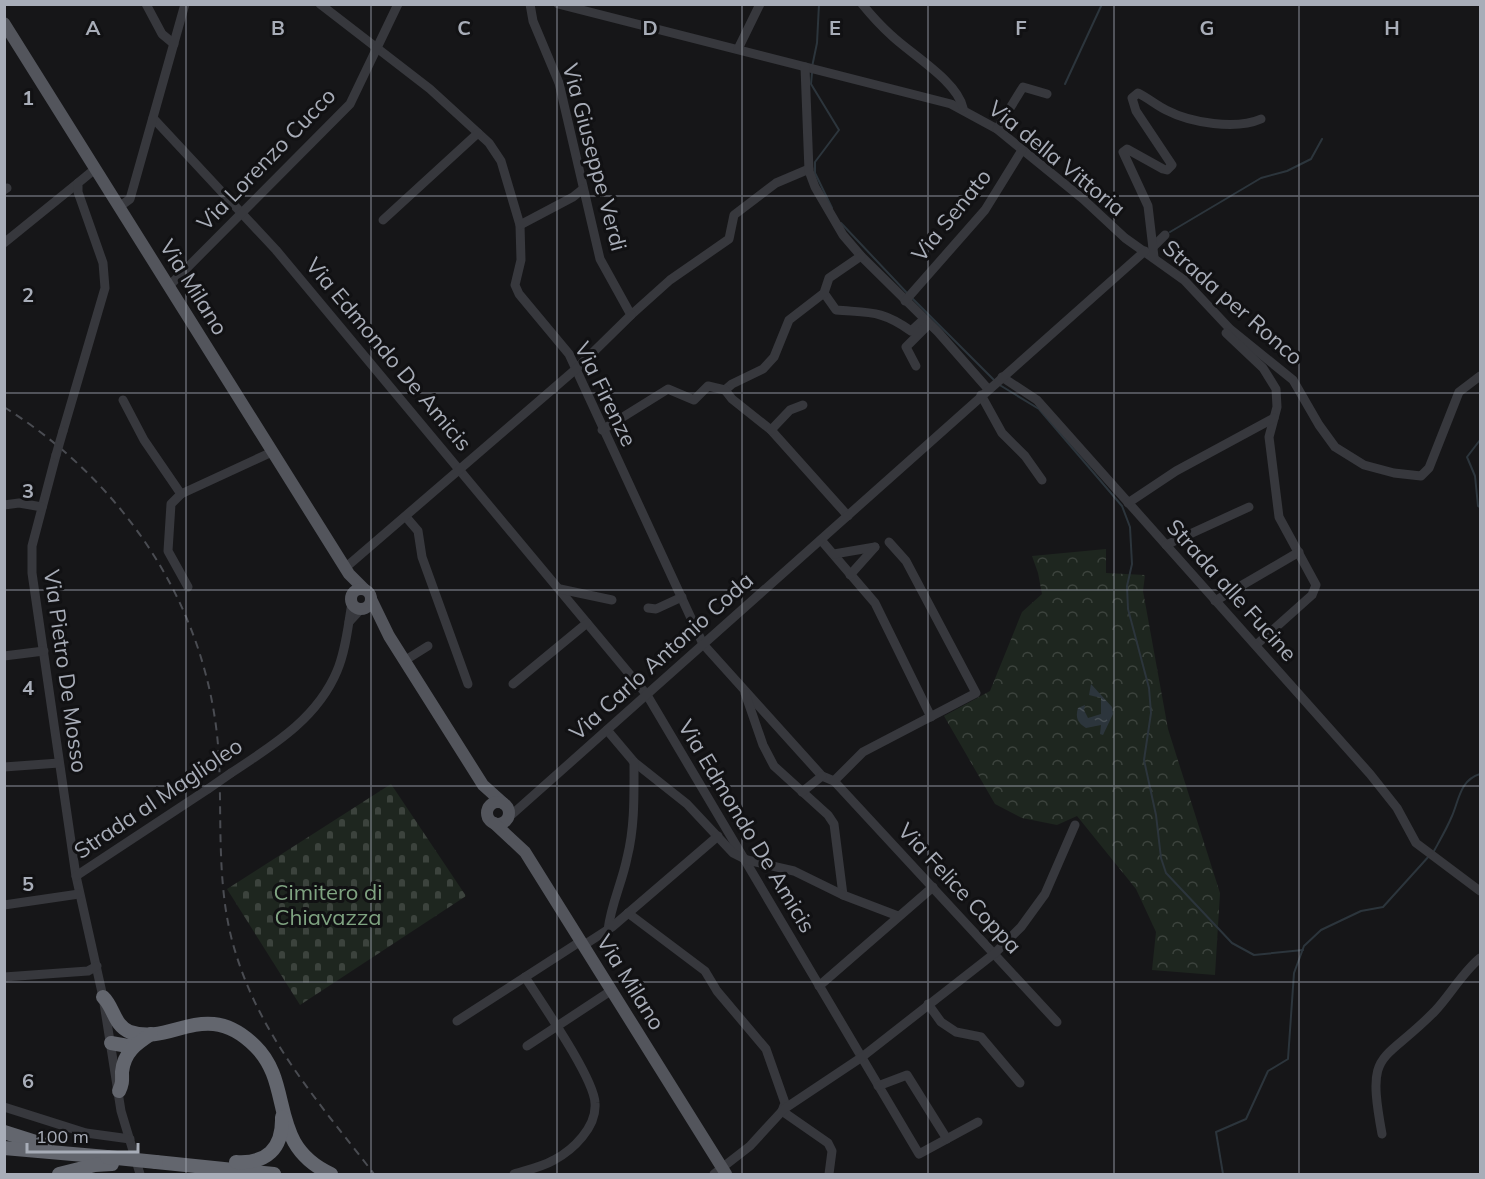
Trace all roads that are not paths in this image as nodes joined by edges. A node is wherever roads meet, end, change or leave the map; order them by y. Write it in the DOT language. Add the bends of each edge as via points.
graph roads {
  1 [pos="146,4"];
  2 [pos="185,4"];
  3 [pos="320,4"];
  4 [pos="398,4"];
  5 [pos="530,4"];
  6 [pos="558,4"];
  7 [pos="760,4"];
  8 [pos="862,4"];
  9 [pos="4,23"];
  10 [pos="174,44"];
  11 [pos="378,49"];
  12 [pos="738,49"];
  13 [pos="811,69"];
  14 [pos="1047,94"];
  15 [pos="963,108"];
  16 [pos="153,118"];
  17 [pos="1262,118"];
  18 [pos="997,129"];
  19 [pos="478,132"];
  20 [pos="1023,150"];
  21 [pos="95,169"];
  22 [pos="809,169"];
  23 [pos="78,183"];
  24 [pos="583,189"];
  25 [pos="119,207"];
  26 [pos="242,213"];
  27 [pos="383,220"];
  28 [pos="520,225"];
  29 [pos="1165,235"];
  30 [pos="5,240"];
  31 [pos="1150,251"];
  32 [pos="861,256"];
  33 [pos="168,287"];
  34 [pos="1194,292"];
  35 [pos="824,293"];
  36 [pos="905,302"];
  37 [pos="631,315"];
  38 [pos="926,322"];
  39 [pos="916,366"];
  40 [pos="576,369"];
  41 [pos="1480,376"];
  42 [pos="1002,377"];
  43 [pos="725,390"];
  44 [pos="985,392"];
  45 [pos="123,400"];
  46 [pos="803,405"];
  47 [pos="1274,418"];
  48 [pos="602,430"];
  49 [pos="771,430"];
  50 [pos="272,452"];
  51 [pos="459,468"];
  52 [pos="1042,480"];
  53 [pos="181,494"];
  54 [pos="1128,503"];
  55 [pos="4,505"];
  56 [pos="42,507"];
  57 [pos="1249,507"];
  58 [pos="848,516"];
  59 [pos="406,517"];
  60 [pos="821,540"];
  61 [pos="890,542"];
  62 [pos="1166,545"];
  63 [pos="1299,552"];
  64 [pos="834,554"];
  65 [pos="347,571"];
  66 [pos="850,574"];
  67 [pos="188,587"];
  68 [pos="560,589"];
  69 [pos="682,597"];
  70 [pos="361,600"];
  71 [pos="612,600"];
  72 [pos="1215,601"];
  73 [pos="648,608"];
  74 [pos="587,623"];
  75 [pos="703,644"];
  76 [pos="1256,645"];
  77 [pos="428,646"];
  78 [pos="44,651"];
  79 [pos="4,656"];
  80 [pos="404,661"];
  81 [pos="468,684"];
  82 [pos="513,684"];
  83 [pos="743,689"];
  84 [pos="647,695"];
  85 [pos="931,717"];
  86 [pos="607,730"];
  87 [pos="634,762"];
  88 [pos="59,763"];
  89 [pos="4,767"];
  90 [pos="822,776"];
  91 [pos="834,781"];
  92 [pos="485,788"];
  93 [pos="802,792"];
  94 [pos="503,814"];
  95 [pos="1075,825"];
  96 [pos="718,836"];
  97 [pos="747,860"];
  98 [pos="76,876"];
  99 [pos="933,886"];
  100 [pos="1480,891"];
  101 [pos="79,894"];
  102 [pos="843,895"];
  103 [pos="4,904"];
  104 [pos="628,913"];
  105 [pos="898,916"];
  106 [pos="609,930"];
  107 [pos="583,943"];
  108 [pos="995,953"];
  109 [pos="1480,958"];
  110 [pos="97,966"];
  111 [pos="4,977"];
  112 [pos="525,977"];
  113 [pos="819,986"];
  114 [pos="612,990"];
  115 [pos="104,997"];
  116 [pos="928,1004"];
  117 [pos="457,1021"];
  118 [pos="1057,1022"];
  119 [pos="556,1026"];
  120 [pos="133,1038"];
  121 [pos="111,1043"];
  122 [pos="526,1046"];
  123 [pos="862,1057"];
  124 [pos="1020,1083"];
  125 [pos="878,1086"];
  126 [pos="119,1091"];
  127 [pos="4,1107"];
  128 [pos="782,1111"];
  129 [pos="282,1112"];
  130 [pos="978,1122"];
  131 [pos="4,1132"];
  132 [pos="1382,1134"];
  133 [pos="130,1139"];
  134 [pos="946,1139"];
  135 [pos="4,1148"];
  136 [pos="67,1152"];
  137 [pos="111,1160"];
  138 [pos="205,1167"];
  139 [pos="722,1172"];
  140 [pos="59,1174"];
  141 [pos="140,1174"];
  142 [pos="223,1174"];
  143 [pos="274,1174"];
  144 [pos="331,1174"];
  145 [pos="514,1174"];
  146 [pos="829,1174"];
  1 -- 10 [label="street" via="162,34"];
  2 -- 10 [label="street"];
  3 -- 11 [label="street, Via Firenze"];
  4 -- 11 [label="street, Via Lorenzo Cucco"];
  5 -- 24 [label="street, Via Giuseppe Verdi" via="533,21 559,83"];
  6 -- 12 [label="street, Via della Vittoria"];
  7 -- 12 [label="street"];
  8 -- 15 [label="street" via="950,86"];
  9 -- 21 [label="main road, Via Milano"];
  10 -- 16 [label="street"];
  11 -- 19 [label="street, Via Firenze"];
  11 -- 26 [label="street, Via Lorenzo Cucco" via="350,104"];
  12 -- 13 [label="street, Via della Vittoria"];
  13 -- 15 [label="street, Via della Vittoria"];
  13 -- 22 [label="street"];
  14 -- 18 [label="street" via="1023,87"];
  15 -- 18 [label="street, Via della Vittoria"];
  16 -- 25 [label="street" via="130,199"];
  16 -- 26 [label="street, Via Edmondo De Amicis"];
  17 -- 31 [label="street" via="1251,123 1212,122 1167,110 1138,93 1132,98 1136,111 1172,165 1163,169 1127,149 1123,152 1148,206"];
  18 -- 20 [label="street, Via della Vittoria"];
  19 -- 27 [label="street"];
  19 -- 28 [label="street, Via Firenze" via="501,161"];
  20 -- 31 [label="street, Via della Vittoria" via="1125,238"];
  20 -- 36 [label="street, Via Senato" via="985,210"];
  21 -- 23 [label="street"];
  21 -- 25 [label="main road, Via Milano"];
  22 -- 32 [label="street" via="814,187 831,216"];
  22 -- 37 [label="street" via="776,183 734,215 729,239 670,279"];
  23 -- 30 [label="street"];
  23 -- 56 [label="street, Via Pietro De Mosso, bridge" via="79,197 103,263 105,288"];
  24 -- 28 [label="street"];
  24 -- 37 [label="street, Via Giuseppe Verdi" via="600,259"];
  25 -- 33 [label="main road, Via Milano"];
  26 -- 33 [label="street, Via Lorenzo Cucco"];
  26 -- 51 [label="street, Via Edmondo De Amicis"];
  28 -- 40 [label="street, Via Firenze" via="521,260 515,285 564,346"];
  29 -- 31 [label="street, Via Carlo Antonio Coda"];
  31 -- 34 [label="street, Strada per Ronco"];
  31 -- 42 [label="street, Via Carlo Antonio Coda"];
  32 -- 35 [label="street" via="829,278"];
  32 -- 36 [label="street"];
  33 -- 50 [label="main road, Via Milano"];
  34 -- 41 [label="street, Strada per Ronco" via="1230,329 1293,380 1335,447 1364,465 1421,476 1429,468 1459,392"];
  34 -- 47 [label="street" via="1276,388"];
  35 -- 38 [label="street" via="836,310 879,313 911,331"];
  35 -- 43 [label="street" via="789,320 774,357 763,369"];
  36 -- 38 [label="street"];
  37 -- 40 [label="street"];
  38 -- 39 [label="street" via="906,347"];
  38 -- 44 [label="street"];
  40 -- 48 [label="street, Via Firenze"];
  40 -- 51 [label="street"];
  42 -- 44 [label="street, Via Carlo Antonio Coda"];
  42 -- 54 [label="street, Strada alle Fucine" via="1037,400"];
  43 -- 48 [label="street" via="708,386 694,400 668,389"];
  43 -- 49 [label="street"];
  44 -- 52 [label="street" via="1002,433"];
  44 -- 58 [label="street, Via Carlo Antonio Coda"];
  45 -- 53 [label="street" via="144,440"];
  46 -- 49 [label="street" via="790,410"];
  47 -- 54 [label="street" via="1176,471"];
  47 -- 63 [label="street" via="1269,437 1279,517"];
  48 -- 69 [label="street, Via Firenze"];
  49 -- 58 [label="street"];
  50 -- 53 [label="street"];
  50 -- 65 [label="main road, Via Milano"];
  51 -- 59 [label="street"];
  51 -- 68 [label="street, Via Edmondo De Amicis"];
  53 -- 67 [label="street" via="171,504 168,551"];
  54 -- 62 [label="street, Strada alle Fucine"];
  55 -- 56 [label="street"];
  56 -- 78 [label="street, Via Pietro De Mosso" via="31,560"];
  57 -- 62 [label="street"];
  58 -- 60 [label="street, Via Carlo Antonio Coda"];
  59 -- 65 [label="street"];
  59 -- 81 [label="street" via="418,531 422,557"];
  60 -- 64 [label="street"];
  60 -- 75 [label="street, Via Carlo Antonio Coda"];
  61 -- 85 [label="street" via="906,561 976,693"];
  62 -- 72 [label="street, Strada alle Fucine"];
  63 -- 72 [label="street"];
  63 -- 76 [label="street" via="1315,589"];
  64 -- 66 [label="street"];
  64 -- 66 [label="street" via="875,547"];
  65 -- 70 [label="main road, Via Milano"];
  66 -- 85 [label="street" via="875,603"];
  68 -- 71 [label="street"];
  68 -- 74 [label="street, Via Edmondo De Amicis"];
  69 -- 73 [label="street" via="656,609"];
  69 -- 75 [label="street, Via Firenze"];
  70 -- 80 [label="main road, Via Milano"];
  70 -- 98 [label="street, Strada al Maglioleo, bridge" via="349,622 337,672 313,710 294,730"];
  72 -- 76 [label="street, Strada alle Fucine"];
  74 -- 82 [label="street"];
  74 -- 84 [label="street, Via Edmondo De Amicis"];
  75 -- 83 [label="street, Via Felice Coppa"];
  75 -- 84 [label="street, Via Carlo Antonio Coda"];
  76 -- 100 [label="street, Strada alle Fucine" via="1370,774 1424,852"];
  77 -- 80 [label="street"];
  78 -- 79 [label="street"];
  78 -- 88 [label="street, Via Pietro De Mosso"];
  80 -- 92 [label="main road, Via Milano"];
  83 -- 90 [label="street, Via Felice Coppa"];
  83 -- 93 [label="street" via="774,766"];
  84 -- 86 [label="street, Via Carlo Antonio Coda"];
  84 -- 97 [label="street, Via Edmondo De Amicis"];
  85 -- 91 [label="street" via="863,752"];
  86 -- 87 [label="street"];
  86 -- 94 [label="street, Via Carlo Antonio Coda" via="528,800"];
  87 -- 96 [label="street" via="680,797"];
  87 -- 106 [label="street" via="634,818"];
  88 -- 89 [label="street"];
  88 -- 98 [label="street, Via Pietro De Mosso"];
  90 -- 91 [label="street, Via Felice Coppa"];
  90 -- 93 [label="street"];
  91 -- 99 [label="street, Via Felice Coppa"];
  92 -- 94 [label="main road, Via Milano"];
  92 -- 94 [label="main road, Via Milano" via="488,814"];
  93 -- 102 [label="street" via="834,824"];
  94 -- 107 [label="main road, Via Milano"];
  95 -- 108 [label="street" via="1045,894 1021,927"];
  96 -- 97 [label="street" via="733,853"];
  96 -- 104 [label="street"];
  97 -- 102 [label="street" via="794,871"];
  97 -- 113 [label="street, Via Edmondo De Amicis"];
  98 -- 101 [label="street, Strada al Maglioleo"];
  99 -- 105 [label="street"];
  99 -- 108 [label="street, Via Felice Coppa"];
  101 -- 103 [label="street"];
  101 -- 110 [label="street, Strada al Maglioleo"];
  102 -- 105 [label="street"];
  104 -- 106 [label="street"];
  104 -- 128 [label="street" via="698,964 766,1049 785,1103"];
  105 -- 113 [label="street"];
  106 -- 107 [label="street"];
  107 -- 112 [label="street"];
  107 -- 114 [label="main road, Via Milano"];
  108 -- 116 [label="street"];
  108 -- 118 [label="street, Via Felice Coppa"];
  109 -- 132 [label="street" via="1436,1010 1379,1062 1374,1088"];
  110 -- 111 [label="street" via="88,971"];
  110 -- 115 [label="street, Strada al Maglioleo"];
  112 -- 117 [label="street"];
  112 -- 119 [label="street"];
  113 -- 123 [label="street, Via Edmondo De Amicis"];
  114 -- 119 [label="street"];
  114 -- 139 [label="main road, Via Milano"];
  115 -- 120 [label="highway" via="120,1025"];
  115 -- 121 [label="street, Strada al Maglioleo"];
  116 -- 123 [label="street"];
  116 -- 124 [label="street" via="941,1022 956,1032 981,1037"];
  119 -- 122 [label="street"];
  119 -- 145 [label="street" via="588,1080 595,1103 590,1126 577,1143 553,1160"];
  120 -- 121 [label="highway" via="128,1046"];
  120 -- 126 [label="highway"];
  120 -- 129 [label="highway" via="202,1023 236,1032 264,1058"];
  121 -- 126 [label="street, Strada al Maglioleo"];
  123 -- 125 [label="street, Via Edmondo De Amicis"];
  123 -- 128 [label="street"];
  125 -- 134 [label="street" via="908,1075"];
  125 -- 134 [label="street, Via Edmondo De Amicis" via="919,1154"];
  126 -- 133 [label="street, Strada al Maglioleo"];
  127 -- 133 [label="street" via="86,1132"];
  128 -- 139 [label="street"];
  128 -- 146 [label="street" via="828,1143 832,1151"];
  129 -- 138 [label="highway" via="283,1128 268,1156 259,1161 223,1161"];
  129 -- 144 [label="highway" via="296,1148 307,1161"];
  130 -- 134 [label="street"];
  131 -- 136 [label="highway"];
  133 -- 141 [label="street, Strada al Maglioleo"];
  135 -- 136 [label="highway"];
  136 -- 137 [label="highway"];
  137 -- 138 [label="highway, bridge"];
  137 -- 140 [label="highway"];
  138 -- 142 [label="highway"];
  138 -- 143 [label="highway"];
}
